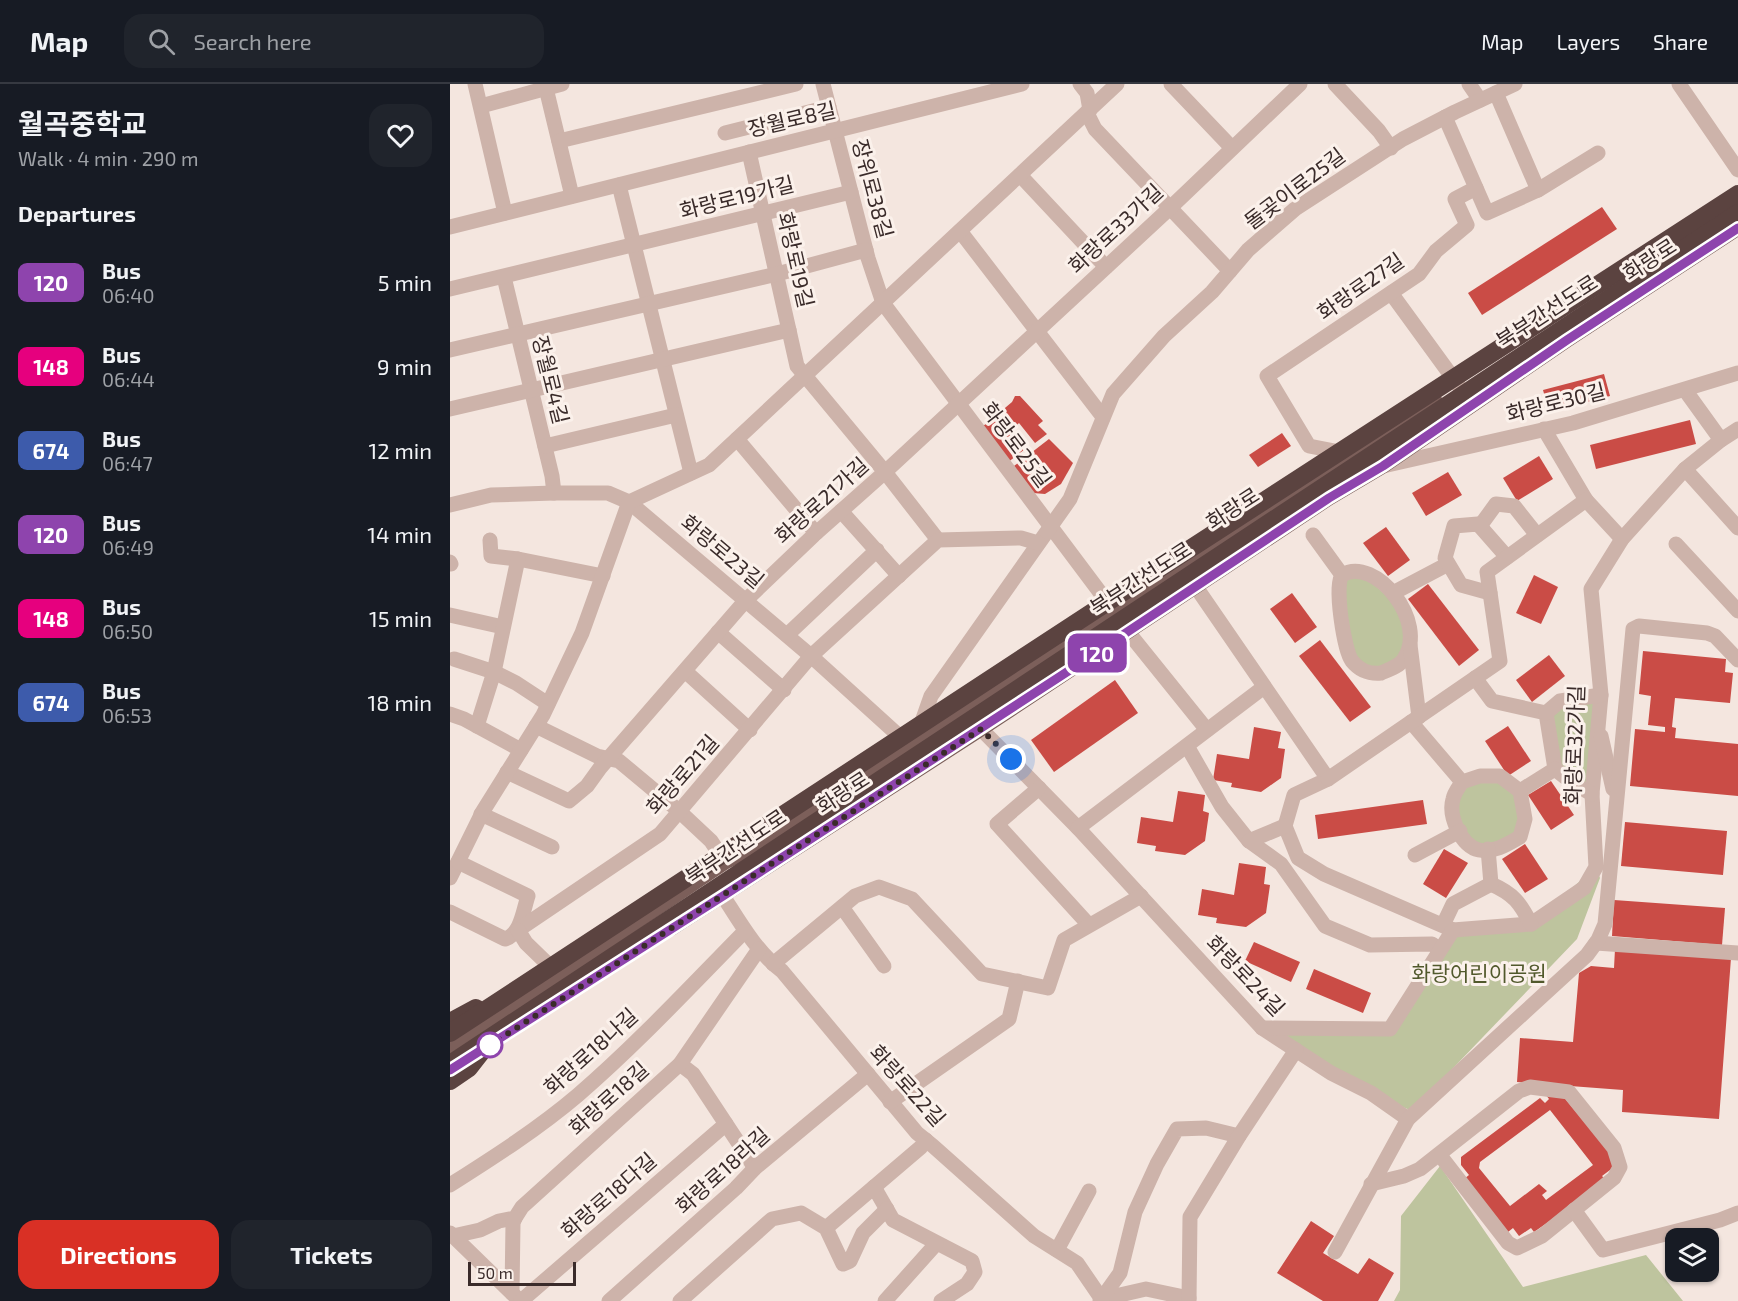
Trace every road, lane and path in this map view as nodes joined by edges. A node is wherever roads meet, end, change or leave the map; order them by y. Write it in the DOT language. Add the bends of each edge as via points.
graph roads {
  1 [pos="475,84"];
  2 [pos="562,84"];
  3 [pos="796,84"];
  4 [pos="823,84"];
  5 [pos="1080,84"];
  6 [pos="1117,84"];
  7 [pos="1171,84"];
  8 [pos="1300,84"];
  9 [pos="1335,84"];
  10 [pos="1469,84"];
  11 [pos="1515,84"];
  12 [pos="1679,84"];
  13 [pos="1013,85"];
  14 [pos="545,86"];
  15 [pos="1497,93"];
  16 [pos="1480,100"];
  17 [pos="481,106"];
  18 [pos="829,107"];
  19 [pos="1088,111"];
  20 [pos="1445,117"];
  21 [pos="835,132"];
  22 [pos="724,133"];
  23 [pos="559,141"];
  24 [pos="1232,148"];
  25 [pos="1390,148"];
  26 [pos="749,152"];
  27 [pos="1598,153"];
  28 [pos="1738,170"];
  29 [pos="1020,175"];
  30 [pos="619,185"];
  31 [pos="1476,188"];
  32 [pos="1538,190"];
  33 [pos="851,192"];
  34 [pos="1738,194"];
  35 [pos="572,196"];
  36 [pos="1738,201"];
  37 [pos="1170,208"];
  38 [pos="505,213"];
  39 [pos="1738,213"];
  40 [pos="763,214"];
  41 [pos="450,227"];
  42 [pos="1738,228"];
  43 [pos="960,231"];
  44 [pos="633,245"];
  45 [pos="866,250"];
  46 [pos="1106,267"];
  47 [pos="1230,271"];
  48 [pos="777,274"];
  49 [pos="504,277"];
  50 [pos="450,289"];
  51 [pos="1391,293"];
  52 [pos="883,303"];
  53 [pos="648,304"];
  54 [pos="789,330"];
  55 [pos="1037,330"];
  56 [pos="518,333"];
  57 [pos="450,350"];
  58 [pos="662,360"];
  59 [pos="1738,373"];
  60 [pos="805,375"];
  61 [pos="1458,385"];
  62 [pos="531,389"];
  63 [pos="1685,390"];
  64 [pos="958,404"];
  65 [pos="450,409"];
  66 [pos="676,415"];
  67 [pos="1103,417"];
  68 [pos="1544,429"];
  69 [pos="1738,429"];
  70 [pos="737,439"];
  71 [pos="1721,440"];
  72 [pos="545,446"];
  73 [pos="1352,455"];
  74 [pos="1383,466"];
  75 [pos="1685,469"];
  76 [pos="885,472"];
  77 [pos="691,473"];
  78 [pos="1364,477"];
  79 [pos="1316,479"];
  80 [pos="554,493"];
  81 [pos="1329,498"];
  82 [pos="1586,500"];
  83 [pos="629,502"];
  84 [pos="450,505"];
  85 [pos="841,511"];
  86 [pos="1051,526"];
  87 [pos="1480,526"];
  88 [pos="1738,528"];
  89 [pos="816,533"];
  90 [pos="1313,535"];
  91 [pos="1537,535"];
  92 [pos="1622,539"];
  93 [pos="490,540"];
  94 [pos="938,540"];
  95 [pos="1038,543"];
  96 [pos="1676,544"];
  97 [pos="877,550"];
  98 [pos="1507,557"];
  99 [pos="518,559"];
  100 [pos="1448,564"];
  101 [pos="1342,574"];
  102 [pos="603,576"];
  103 [pos="899,576"];
  104 [pos="1196,587"];
  105 [pos="1393,593"];
  106 [pos="1490,593"];
  107 [pos="746,600"];
  108 [pos="1738,611"];
  109 [pos="1114,612"];
  110 [pos="450,615"];
  111 [pos="503,627"];
  112 [pos="718,632"];
  113 [pos="1128,632"];
  114 [pos="787,635"];
  115 [pos="1410,645"];
  116 [pos="812,656"];
  117 [pos="454,659"];
  118 [pos="1738,660"];
  119 [pos="685,671"];
  120 [pos="494,672"];
  121 [pos="1475,678"];
  122 [pos="1264,687"];
  123 [pos="784,690"];
  124 [pos="1601,695"];
  125 [pos="548,704"];
  126 [pos="1546,713"];
  127 [pos="450,714"];
  128 [pos="1415,720"];
  129 [pos="1598,722"];
  130 [pos="477,726"];
  131 [pos="536,726"];
  132 [pos="981,729"];
  133 [pos="750,730"];
  134 [pos="1207,730"];
  135 [pos="1187,746"];
  136 [pos="912,747"];
  137 [pos="521,750"];
  138 [pos="608,759"];
  139 [pos="1555,769"];
  140 [pos="507,772"];
  141 [pos="1328,779"];
  142 [pos="1462,782"];
  143 [pos="1039,788"];
  144 [pos="1520,791"];
  145 [pos="1592,794"];
  146 [pos="1616,801"];
  147 [pos="679,811"];
  148 [pos="481,814"];
  149 [pos="1285,826"];
  150 [pos="1078,828"];
  151 [pos="1460,831"];
  152 [pos="1249,841"];
  153 [pos="764,843"];
  154 [pos="552,847"];
  155 [pos="1488,849"];
  156 [pos="1415,855"];
  157 [pos="458,862"];
  158 [pos="725,862"];
  159 [pos="768,866"];
  160 [pos="450,878"];
  161 [pos="1491,884"];
  162 [pos="723,896"];
  163 [pos="1141,896"];
  164 [pos="842,907"];
  165 [pos="450,912"];
  166 [pos="1531,924"];
  167 [pos="1089,925"];
  168 [pos="1448,927"];
  169 [pos="518,930"];
  170 [pos="745,931"];
  171 [pos="1596,942"];
  172 [pos="759,950"];
  173 [pos="1440,950"];
  174 [pos="1738,953"];
  175 [pos="773,964"];
  176 [pos="885,966"];
  177 [pos="558,975"];
  178 [pos="1018,981"];
  179 [pos="523,984"];
  180 [pos="450,1022"];
  181 [pos="1262,1028"];
  182 [pos="450,1033"];
  183 [pos="495,1034"];
  184 [pos="450,1048"];
  185 [pos="1296,1050"];
  186 [pos="450,1064"];
  187 [pos="680,1064"];
  188 [pos="450,1070"];
  189 [pos="868,1074"];
  190 [pos="450,1081"];
  191 [pos="890,1102"];
  192 [pos="1408,1119"];
  193 [pos="726,1124"];
  194 [pos="1239,1136"];
  195 [pos="926,1140"];
  196 [pos="1438,1154"];
  197 [pos="755,1168"];
  198 [pos="1371,1184"];
  199 [pos="450,1185"];
  200 [pos="874,1187"];
  201 [pos="1089,1191"];
  202 [pos="887,1209"];
  203 [pos="1574,1210"];
  204 [pos="1738,1213"];
  205 [pos="516,1218"];
  206 [pos="826,1228"];
  207 [pos="451,1234"];
  208 [pos="936,1244"];
  209 [pos="1057,1250"];
  210 [pos="1335,1252"];
  211 [pos="517,1298"];
  212 [pos="1189,1299"];
  213 [pos="1101,1300"];
  214 [pos="609,1301"];
  215 [pos="680,1301"];
  216 [pos="885,1301"];
  217 [pos="941,1301"];
  1 -- 17 [label="street"];
  2 -- 14 [label="street"];
  3 -- 23 [label="street"];
  4 -- 18 [label="street, 장위로38길"];
  5 -- 19 [label="street" via="1087,93"];
  6 -- 19 [label="street"];
  7 -- 24 [label="street"];
  8 -- 24 [label="street, 화랑로33가길"];
  9 -- 25 [label="street"];
  10 -- 16 [label="street"];
  11 -- 15 [label="street, 돌곶이로25길"];
  12 -- 28 [label="street"];
  13 -- 21 [label="street, 장월로8길"];
  14 -- 17 [label="street"];
  14 -- 23 [label="street"];
  15 -- 16 [label="street, 돌곶이로25길"];
  15 -- 32 [label="street"];
  16 -- 20 [label="street, 돌곶이로25길"];
  17 -- 38 [label="street"];
  18 -- 21 [label="street, 장위로38길"];
  18 -- 22 [label="street"];
  19 -- 29 [label="street"];
  19 -- 37 [label="street" via="1095,129"];
  20 -- 25 [label="street, 돌곶이로25길"];
  20 -- 31 [label="street"];
  21 -- 26 [label="street, 장월로8길"];
  21 -- 33 [label="street, 장위로38길"];
  23 -- 35 [label="street"];
  24 -- 37 [label="street, 화랑로33가길"];
  25 -- 47 [label="street, 돌곶이로25길" via="1295,209"];
  26 -- 30 [label="street, 장월로8길"];
  26 -- 40 [label="street, 화랑로19길"];
  27 -- 32 [label="street"];
  29 -- 43 [label="street"];
  29 -- 46 [label="street"];
  30 -- 35 [label="street, 장월로8길"];
  30 -- 44 [label="street"];
  31 -- 32 [label="street" via="1487,213"];
  31 -- 51 [label="street, 화랑로27길" via="1455,199 1467,225 1436,251 1419,274"];
  33 -- 40 [label="street, 화랑로19가길"];
  33 -- 45 [label="street, 장위로38길"];
  34 -- 179 [label="highway, 북부간선도로, bridge"];
  35 -- 38 [label="street, 장월로8길"];
  36 -- 61 [label="main road, 화랑로"];
  37 -- 46 [label="street, 화랑로33가길"];
  37 -- 47 [label="street"];
  38 -- 41 [label="street, 장월로8길"];
  39 -- 183 [label="highway, 북부간선도로, bridge"];
  40 -- 44 [label="street, 화랑로19가길"];
  40 -- 48 [label="street, 화랑로19길"];
  42 -- 74 [label="main road, 화랑로"];
  43 -- 52 [label="street"];
  43 -- 55 [label="street"];
  44 -- 49 [label="street, 화랑로19가길"];
  44 -- 53 [label="street"];
  45 -- 48 [label="street"];
  45 -- 52 [label="street, 장위로38길"];
  46 -- 55 [label="street, 화랑로33가길"];
  47 -- 67 [label="street, 돌곶이로25길" via="1164,336 1113,394"];
  48 -- 53 [label="street"];
  48 -- 54 [label="street, 화랑로19길"];
  49 -- 50 [label="street, 화랑로19가길"];
  49 -- 56 [label="street, 장월로4길"];
  51 -- 61 [label="street"];
  51 -- 73 [label="street, 화랑로27길" via="1267,376 1309,446"];
  52 -- 60 [label="street"];
  52 -- 64 [label="street, 화랑로25길"];
  53 -- 56 [label="street"];
  53 -- 58 [label="street"];
  54 -- 58 [label="street"];
  54 -- 60 [label="street, 화랑로19길" via="797,366"];
  55 -- 64 [label="street, 화랑로33가길"];
  55 -- 67 [label="street"];
  56 -- 57 [label="street"];
  56 -- 62 [label="street, 장월로4길"];
  58 -- 62 [label="street"];
  58 -- 66 [label="street"];
  59 -- 63 [label="street, 화랑로30길"];
  60 -- 70 [label="street"];
  60 -- 76 [label="street, 화랑로19길"];
  61 -- 73 [label="main road, 화랑로"];
  62 -- 65 [label="street"];
  62 -- 72 [label="street, 장월로4길"];
  63 -- 68 [label="street, 화랑로30길"];
  63 -- 71 [label="street"];
  64 -- 76 [label="street, 화랑로21가길"];
  64 -- 86 [label="street, 화랑로25길"];
  66 -- 72 [label="street"];
  66 -- 77 [label="street"];
  67 -- 86 [label="street, 돌곶이로25길" via="1070,499"];
  68 -- 74 [label="street, 화랑로30길"];
  68 -- 82 [label="street"];
  69 -- 71 [label="street, 화랑로32가길"];
  70 -- 77 [label="street" via="709,465"];
  70 -- 89 [label="street"];
  71 -- 75 [label="street, 화랑로32가길"];
  72 -- 80 [label="street, 장월로4길"];
  73 -- 78 [label="main road" via="1347,471"];
  73 -- 79 [label="main road, 화랑로"];
  74 -- 78 [label="main road, 화랑로"];
  75 -- 88 [label="street"];
  75 -- 92 [label="street, 화랑로32가길"];
  76 -- 85 [label="street, 화랑로21가길"];
  76 -- 94 [label="street, 화랑로19길"];
  77 -- 83 [label="street"];
  78 -- 81 [label="main road, 화랑로"];
  79 -- 81 [label="main road" via="1332,480"];
  79 -- 109 [label="main road, 화랑로"];
  80 -- 83 [label="street" via="608,493"];
  80 -- 84 [label="street" via="491,495"];
  81 -- 104 [label="main road, 화랑로"];
  82 -- 91 [label="street"];
  82 -- 92 [label="street"];
  83 -- 102 [label="street"];
  83 -- 107 [label="street, 화랑로23길"];
  85 -- 89 [label="street, 화랑로21가길"];
  85 -- 97 [label="street"];
  86 -- 95 [label="street"];
  86 -- 109 [label="street, 화랑로25길"];
  87 -- 91 [label="street" via="1496,504 1514,506"];
  87 -- 98 [label="street"];
  87 -- 100 [label="street" via="1454,526 1445,558"];
  89 -- 107 [label="street, 화랑로21가길"];
  90 -- 101 [label="street"];
  91 -- 98 [label="street"];
  92 -- 124 [label="street, 화랑로32가길" via="1591,589"];
  93 -- 99 [label="street" via="491,556"];
  94 -- 95 [label="street" via="1021,538"];
  94 -- 103 [label="street, 화랑로21길"];
  95 -- 136 [label="street" via="931,696"];
  96 -- 108 [label="street"];
  97 -- 103 [label="street"];
  97 -- 114 [label="street"];
  98 -- 106 [label="street" via="1487,572"];
  99 -- 102 [label="street"];
  99 -- 111 [label="street"];
  100 -- 105 [label="street"];
  100 -- 106 [label="street" via="1461,585"];
  101 -- 105 [label="street" via="1360,572"];
  101 -- 115 [label="street" via="1338,585 1340,612 1352,661 1361,670 1381,674 1404,659"];
  102 -- 125 [label="street" via="582,633"];
  103 -- 116 [label="street, 화랑로21길"];
  104 -- 113 [label="main road, 화랑로"];
  104 -- 122 [label="street"];
  105 -- 115 [label="street" via="1408,617"];
  106 -- 121 [label="street" via="1500,661"];
  107 -- 112 [label="street, 화랑로21가길"];
  107 -- 114 [label="street, 화랑로23길"];
  109 -- 136 [label="main road, 화랑로"];
  110 -- 111 [label="street"];
  111 -- 120 [label="street"];
  112 -- 119 [label="street, 화랑로21가길"];
  112 -- 123 [label="street"];
  113 -- 132 [label="main road, 화랑로"];
  113 -- 134 [label="street"];
  114 -- 116 [label="street, 화랑로23길"];
  115 -- 128 [label="street"];
  116 -- 123 [label="street, 화랑로21길"];
  116 -- 136 [label="street, 화랑로23길"];
  117 -- 120 [label="street"];
  118 -- 146 [label="street" via="1715,636 1703,631 1639,626 1633,629"];
  119 -- 133 [label="street"];
  119 -- 138 [label="street, 화랑로21가길"];
  120 -- 125 [label="street"];
  120 -- 130 [label="street"];
  121 -- 126 [label="street" via="1492,701"];
  121 -- 128 [label="street"];
  122 -- 134 [label="street"];
  122 -- 141 [label="street"];
  123 -- 133 [label="street, 화랑로21길"];
  124 -- 126 [label="street" via="1560,700"];
  124 -- 129 [label="street, 화랑로32가길"];
  125 -- 131 [label="street"];
  126 -- 139 [label="street"];
  127 -- 130 [label="street"];
  128 -- 141 [label="street"];
  128 -- 142 [label="street"];
  129 -- 145 [label="street, 화랑로32가길"];
  129 -- 146 [label="street"];
  130 -- 137 [label="street"];
  131 -- 137 [label="street"];
  131 -- 138 [label="street"];
  132 -- 143 [label="street, 화랑로24길"];
  132 -- 159 [label="main road, 화랑로"];
  133 -- 147 [label="street, 화랑로21길"];
  134 -- 135 [label="street"];
  135 -- 150 [label="street"];
  135 -- 152 [label="street" via="1222,807"];
  136 -- 153 [label="main road, 화랑로"];
  137 -- 140 [label="street"];
  138 -- 140 [label="street, 화랑로21가길" via="569,801"];
  138 -- 147 [label="street" via="619,761"];
  139 -- 144 [label="street"];
  139 -- 145 [label="street"];
  140 -- 148 [label="street"];
  141 -- 149 [label="street" via="1294,795"];
  142 -- 144 [label="street" via="1480,776 1500,776"];
  142 -- 151 [label="street" via="1452,800 1453,818"];
  143 -- 150 [label="street, 화랑로24길"];
  143 -- 167 [label="street" via="997,824"];
  144 -- 155 [label="street" via="1525,819 1520,837 1500,848"];
  145 -- 166 [label="street, 화랑로32가길" via="1596,867 1584,888"];
  146 -- 171 [label="street" via="1605,924"];
  147 -- 158 [label="street" via="711,841"];
  147 -- 169 [label="street, 화랑로21길" via="660,834"];
  148 -- 154 [label="street"];
  148 -- 157 [label="street"];
  149 -- 152 [label="street"];
  149 -- 168 [label="street, 화랑로32가길" via="1298,858 1324,874"];
  150 -- 163 [label="street, 화랑로24길"];
  151 -- 155 [label="street" via="1466,843 1480,850"];
  151 -- 156 [label="street"];
  152 -- 173 [label="street" via="1281,864 1325,926 1370,945 1432,944"];
  153 -- 158 [label="main road, 화랑로"];
  153 -- 159 [label="main road" via="761,857"];
  155 -- 161 [label="street"];
  157 -- 160 [label="street"];
  157 -- 169 [label="street" via="528,896"];
  158 -- 177 [label="main road, 화랑로"];
  159 -- 162 [label="main road, 화랑로"];
  161 -- 166 [label="street" via="1507,891"];
  161 -- 168 [label="street" via="1453,904"];
  162 -- 170 [label="street, 화랑로22길"];
  162 -- 188 [label="main road, 화랑로"];
  163 -- 167 [label="street"];
  163 -- 181 [label="street, 화랑로24길"];
  164 -- 175 [label="street"];
  164 -- 176 [label="street"];
  164 -- 178 [label="street" via="855,896 879,887 912,899 982,974"];
  165 -- 169 [label="street" via="505,939"];
  166 -- 168 [label="street, 화랑로32가길"];
  167 -- 178 [label="street" via="1064,940 1048,988"];
  168 -- 173 [label="street"];
  169 -- 177 [label="street"];
  170 -- 172 [label="street, 화랑로22길"];
  170 -- 199 [label="street, 화랑로18나길" via="577,1096 519,1141"];
  171 -- 174 [label="street"];
  171 -- 192 [label="street"];
  172 -- 175 [label="street, 화랑로22길"];
  172 -- 187 [label="street, 화랑로18길"];
  173 -- 181 [label="street" via="1390,1029"];
  175 -- 189 [label="street, 화랑로22길"];
  177 -- 184 [label="main road, 화랑로"];
  178 -- 191 [label="street" via="1009,1019"];
  179 -- 180 [label="highway, bridge"];
  179 -- 182 [label="highway, 북부간선도로, bridge"];
  181 -- 185 [label="street, 화랑로24길"];
  183 -- 186 [label="highway, 북부간선도로, bridge"];
  183 -- 190 [label="highway, bridge" via="469,1068"];
  185 -- 192 [label="street, 화랑로24길"];
  185 -- 194 [label="street"];
  187 -- 193 [label="street" via="693,1074"];
  187 -- 205 [label="street, 화랑로18길" via="522,1207"];
  189 -- 191 [label="street, 화랑로22길"];
  189 -- 197 [label="street, 화랑로18라길"];
  191 -- 195 [label="street, 화랑로22길"];
  192 -- 198 [label="street"];
  193 -- 197 [label="street"];
  193 -- 211 [label="street, 화랑로18다길"];
  194 -- 212 [label="street" via="1190,1217"];
  194 -- 213 [label="street" via="1206,1128 1177,1129 1136,1212 1120,1273"];
  195 -- 200 [label="street"];
  195 -- 209 [label="street, 화랑로22길" via="1034,1236"];
  196 -- 198 [label="street" via="1412,1173"];
  196 -- 203 [label="street" via="1512,1246 1521,1247 1542,1236"];
  196 -- 203 [label="street" via="1525,1088 1569,1092 1614,1148 1620,1167 1614,1178"];
  197 -- 214 [label="street, 화랑로18라길"];
  198 -- 210 [label="street"];
  200 -- 202 [label="street"];
  200 -- 206 [label="street"];
  201 -- 209 [label="street"];
  202 -- 206 [label="street" via="862,1233 850,1261 843,1264"];
  202 -- 208 [label="street" via="893,1220"];
  203 -- 204 [label="street" via="1603,1250"];
  205 -- 207 [label="street" via="480,1230"];
  205 -- 211 [label="street" via="513,1223"];
  206 -- 215 [label="street" via="801,1213 772,1219"];
  207 -- 211 [label="street"];
  208 -- 216 [label="street"];
  208 -- 217 [label="street" via="972,1261 975,1272 967,1284"];
  209 -- 213 [label="street, 화랑로22길" via="1077,1263"];
  212 -- 213 [label="street" via="1146,1289"];
}
